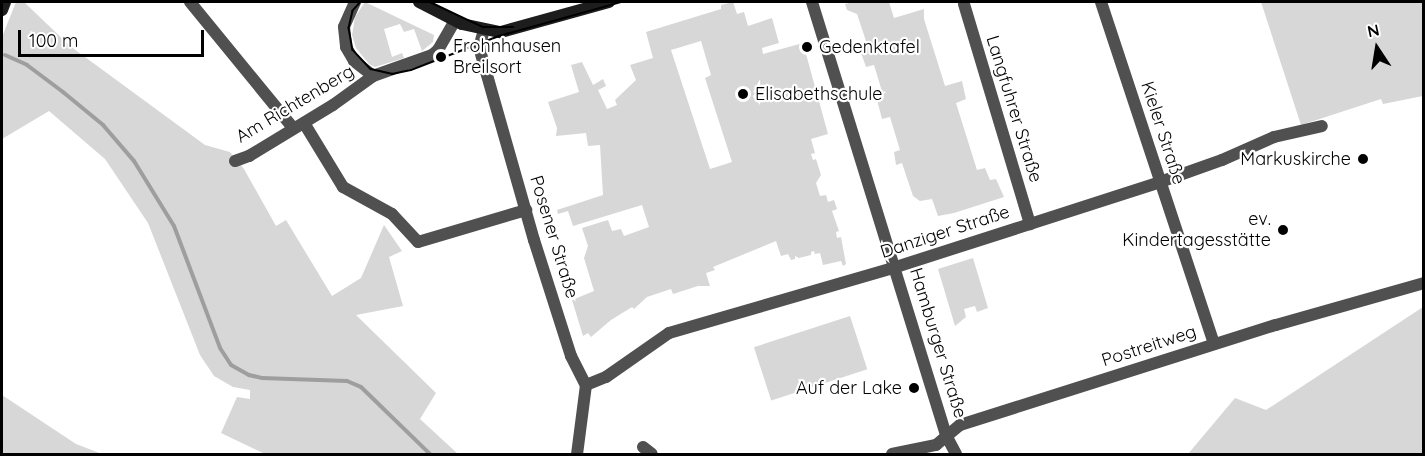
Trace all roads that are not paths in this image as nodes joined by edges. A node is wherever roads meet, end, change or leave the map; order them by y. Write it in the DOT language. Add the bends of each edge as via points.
graph roads {
  1 [pos="5,2"];
  2 [pos="190,2"];
  3 [pos="355,2"];
  4 [pos="419,2"];
  5 [pos="609,2"];
  6 [pos="812,2"];
  7 [pos="1101,2"];
  8 [pos="964,4"];
  9 [pos="2,10"];
  10 [pos="455,20"];
  11 [pos="484,30"];
  12 [pos="373,76"];
  13 [pos="299,126"];
  14 [pos="1322,126"];
  15 [pos="235,161"];
  16 [pos="1160,182"];
  17 [pos="526,210"];
  18 [pos="1030,224"];
  19 [pos="896,267"];
  20 [pos="1424,282"];
  21 [pos="1214,344"];
  22 [pos="586,385"];
  23 [pos="947,437"];
  24 [pos="577,454"];
  25 [pos="892,454"];
  26 [pos="956,454"];
  1 -- 9 [label="main road"];
  2 -- 13 [label="street"];
  3 -- 12 [label="street, Am Richtenberg" via="344,27 346,47 354,61"];
  4 -- 10 [label="main road"];
  5 -- 11 [label="main road" via="509,31"];
  6 -- 19 [label="street, Hamburger Straße"];
  7 -- 16 [label="street, Kieler Straße"];
  8 -- 18 [label="street, Langfuhrer Straße"];
  10 -- 11 [label="main road"];
  10 -- 12 [label="street, Am Richtenberg" via="432,55"];
  11 -- 17 [label="street, Posener Straße" via="479,47"];
  12 -- 13 [label="street, Am Richtenberg"];
  13 -- 15 [label="street, Am Richtenberg"];
  13 -- 17 [label="street" via="344,187 392,214 418,242"];
  14 -- 16 [label="street, Danziger Straße" via="1274,137"];
  16 -- 18 [label="street, Danziger Straße"];
  16 -- 21 [label="street, Kieler Straße"];
  17 -- 22 [label="street, Posener Straße" via="571,356"];
  18 -- 19 [label="street, Danziger Straße"];
  19 -- 22 [label="street, Danziger Straße" via="669,333 606,377"];
  19 -- 23 [label="street, Hamburger Straße"];
  20 -- 21 [label="street, Postreitweg"];
  21 -- 23 [label="street, Postreitweg" via="960,425"];
  22 -- 24 [label="street"];
  23 -- 25 [label="street, Postreitweg" via="936,445"];
  23 -- 26 [label="street, Hamburger Straße"];
}
